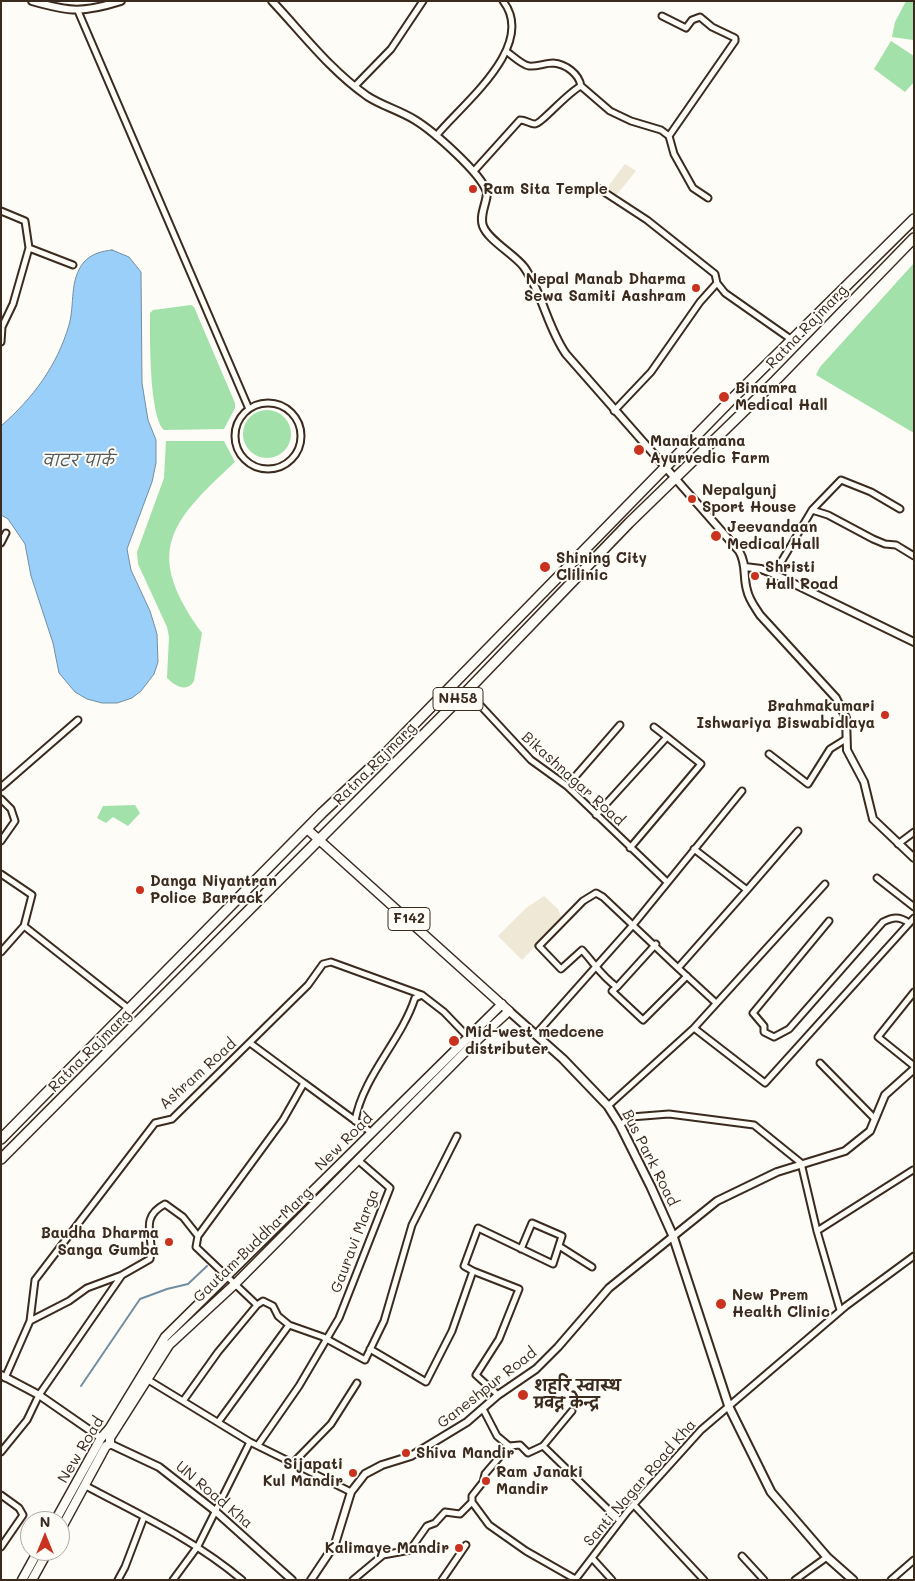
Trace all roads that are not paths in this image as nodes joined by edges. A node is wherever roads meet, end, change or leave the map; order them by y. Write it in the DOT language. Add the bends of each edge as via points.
graph roads {
  1 [pos="32,1"];
  2 [pos="121,1"];
  3 [pos="272,1"];
  4 [pos="423,1"];
  5 [pos="503,1"];
  6 [pos="78,11"];
  7 [pos="662,16"];
  8 [pos="506,52"];
  9 [pos="355,86"];
  10 [pos="581,86"];
  11 [pos="436,136"];
  12 [pos="668,136"];
  13 [pos="474,171"];
  14 [pos="598,188"];
  15 [pos="708,198"];
  16 [pos="1,211"];
  17 [pos="914,219"];
  18 [pos="914,238"];
  19 [pos="29,248"];
  20 [pos="74,265"];
  21 [pos="717,283"];
  22 [pos="792,340"];
  23 [pos="1,342"];
  24 [pos="249,409"];
  25 [pos="614,411"];
  26 [pos="666,467"];
  27 [pos="676,477"];
  28 [pos="900,509"];
  29 [pos="812,510"];
  30 [pos="6,533"];
  31 [pos="1,543"];
  32 [pos="914,556"];
  33 [pos="745,567"];
  34 [pos="774,574"];
  35 [pos="914,642"];
  36 [pos="489,648"];
  37 [pos="499,656"];
  38 [pos="466,691"];
  39 [pos="78,720"];
  40 [pos="620,724"];
  41 [pos="654,727"];
  42 [pos="667,737"];
  43 [pos="846,740"];
  44 [pos="769,754"];
  45 [pos="567,786"];
  46 [pos="1,787"];
  47 [pos="742,791"];
  48 [pos="1,799"];
  49 [pos="596,815"];
  50 [pos="307,829"];
  51 [pos="798,830"];
  52 [pos="914,832"];
  53 [pos="320,839"];
  54 [pos="1,841"];
  55 [pos="898,844"];
  56 [pos="630,848"];
  57 [pos="694,850"];
  58 [pos="914,858"];
  59 [pos="1,874"];
  60 [pos="876,878"];
  61 [pos="667,882"];
  62 [pos="824,884"];
  63 [pos="747,890"];
  64 [pos="914,907"];
  65 [pos="914,918"];
  66 [pos="829,921"];
  67 [pos="909,923"];
  68 [pos="633,925"];
  69 [pos="24,926"];
  70 [pos="656,944"];
  71 [pos="1,952"];
  72 [pos="597,966"];
  73 [pos="678,968"];
  74 [pos="687,976"];
  75 [pos="617,987"];
  76 [pos="914,992"];
  77 [pos="422,995"];
  78 [pos="716,1003"];
  79 [pos="502,1004"];
  80 [pos="129,1009"];
  81 [pos="509,1011"];
  82 [pos="694,1028"];
  83 [pos="536,1034"];
  84 [pos="469,1038"];
  85 [pos="250,1043"];
  86 [pos="820,1063"];
  87 [pos="914,1068"];
  88 [pos="304,1083"];
  89 [pos="608,1106"];
  90 [pos="875,1119"];
  91 [pos="356,1121"];
  92 [pos="620,1125"];
  93 [pos="372,1132"];
  94 [pos="458,1136"];
  95 [pos="1,1139"];
  96 [pos="1,1159"];
  97 [pos="359,1160"];
  98 [pos="801,1163"];
  99 [pos="913,1170"];
  100 [pos="816,1232"];
  101 [pos="198,1236"];
  102 [pos="673,1236"];
  103 [pos="559,1246"];
  104 [pos="521,1249"];
  105 [pos="914,1256"];
  106 [pos="592,1266"];
  107 [pos="473,1271"];
  108 [pos="122,1275"];
  109 [pos="226,1277"];
  110 [pos="235,1284"];
  111 [pos="257,1305"];
  112 [pos="840,1310"];
  113 [pos="30,1321"];
  114 [pos="289,1325"];
  115 [pos="327,1341"];
  116 [pos="370,1349"];
  117 [pos="3,1376"];
  118 [pos="143,1377"];
  119 [pos="357,1383"];
  120 [pos="39,1395"];
  121 [pos="498,1395"];
  122 [pos="183,1401"];
  123 [pos="730,1406"];
  124 [pos="484,1409"];
  125 [pos="572,1411"];
  126 [pos="219,1421"];
  127 [pos="105,1440"];
  128 [pos="250,1442"];
  129 [pos="258,1445"];
  130 [pos="509,1446"];
  131 [pos="543,1446"];
  132 [pos="1,1452"];
  133 [pos="293,1463"];
  134 [pos="86,1486"];
  135 [pos="351,1492"];
  136 [pos="1,1495"];
  137 [pos="472,1502"];
  138 [pos="634,1504"];
  139 [pos="214,1510"];
  140 [pos="61,1511"];
  141 [pos="70,1514"];
  142 [pos="144,1517"];
  143 [pos="620,1521"];
  144 [pos="466,1545"];
  145 [pos="198,1546"];
  146 [pos="1,1547"];
  147 [pos="742,1556"];
  148 [pos="827,1557"];
  149 [pos="592,1558"];
  150 [pos="914,1560"];
  151 [pos="32,1561"];
  152 [pos="42,1561"];
  153 [pos="22,1580"];
  154 [pos="32,1580"];
  155 [pos="118,1580"];
  156 [pos="173,1580"];
  157 [pos="242,1580"];
  158 [pos="292,1580"];
  159 [pos="311,1580"];
  160 [pos="353,1580"];
  161 [pos="442,1580"];
  162 [pos="575,1580"];
  163 [pos="612,1580"];
  164 [pos="704,1580"];
  165 [pos="764,1580"];
  166 [pos="795,1580"];
  167 [pos="854,1580"];
  168 [pos="891,1580"];
  1 -- 6 [label="street"];
  2 -- 6 [label="street" via="90,11"];
  3 -- 9 [label="street" via="318,54"];
  4 -- 9 [label="street" via="391,49"];
  5 -- 8 [label="street" via="511,20"];
  6 -- 24 [label="street"];
  7 -- 12 [label="street" via="686,28 692,20 700,17 735,38"];
  8 -- 10 [label="street" via="527,66 560,65 574,72"];
  8 -- 11 [label="street" via="493,76"];
  9 -- 11 [label="street" via="386,107 416,120"];
  10 -- 12 [label="street" via="610,111 661,130"];
  10 -- 13 [label="street" via="562,98 544,120 536,124 520,120"];
  11 -- 13 [label="street"];
  12 -- 15 [label="street" via="693,188"];
  13 -- 25 [label="street" via="487,192 482,221 485,231 522,265 536,286 559,344"];
  14 -- 21 [label="street" via="647,220 716,274"];
  16 -- 19 [label="street" via="25,221"];
  17 -- 22 [label="highway, Ratna Rajmarg / NH58"];
  18 -- 27 [label="highway, Ratna Rajmarg / NH58"];
  19 -- 20 [label="street"];
  19 -- 23 [label="street" via="13,304 2,327"];
  21 -- 22 [label="street" via="724,293"];
  21 -- 25 [label="street" via="651,372"];
  22 -- 26 [label="highway, Ratna Rajmarg / NH58"];
  24 -- 24 [label="street" via="236,424 234,434 242,457 250,464 266,469 282,466 291,460 301,440 296,418 274,404 258,404"];
  25 -- 26 [label="street"];
  26 -- 27 [label="street"];
  26 -- 36 [label="highway, Ratna Rajmarg / NH58"];
  27 -- 33 [label="street" via="739,551"];
  27 -- 37 [label="highway, Ratna Rajmarg / NH58"];
  28 -- 29 [label="street" via="871,492 840,480"];
  29 -- 32 [label="street" via="828,515 873,540 896,545"];
  29 -- 34 [label="street"];
  30 -- 31 [label="street"];
  33 -- 34 [label="street"];
  33 -- 43 [label="street" via="750,601 843,708 848,725"];
  34 -- 35 [label="street"];
  36 -- 37 [label="highway"];
  36 -- 50 [label="highway, Ratna Rajmarg / NH58"];
  37 -- 38 [label="highway, Ratna Rajmarg / NH58"];
  38 -- 45 [label="street, Bikashnagar Road" via="531,760"];
  38 -- 53 [label="highway, Ratna Rajmarg / NH58"];
  39 -- 46 [label="street"];
  40 -- 45 [label="street"];
  41 -- 42 [label="street"];
  42 -- 49 [label="street"];
  42 -- 56 [label="street" via="701,764"];
  43 -- 44 [label="street" via="830,749 808,784"];
  43 -- 55 [label="street" via="847,750 864,782 873,819"];
  45 -- 49 [label="street, Bikashnagar Road"];
  47 -- 57 [label="street"];
  48 -- 54 [label="street" via="11,809 15,821"];
  49 -- 56 [label="street, Bikashnagar Road"];
  50 -- 53 [label="main road, Bus Park Road / F142"];
  50 -- 80 [label="highway, Ratna Rajmarg / NH58"];
  51 -- 63 [label="street"];
  52 -- 55 [label="street"];
  53 -- 79 [label="main road, Bus Park Road / F142"];
  53 -- 96 [label="highway, Ratna Rajmarg / NH58"];
  55 -- 58 [label="street"];
  56 -- 61 [label="street, Bikashnagar Road"];
  57 -- 61 [label="street"];
  57 -- 63 [label="street"];
  59 -- 69 [label="street" via="32,895"];
  60 -- 64 [label="street"];
  61 -- 68 [label="street"];
  62 -- 78 [label="street"];
  63 -- 73 [label="street"];
  65 -- 67 [label="street"];
  66 -- 67 [label="street" via="753,1013 764,1026 764,1032 774,1037 789,1029 882,922 892,917"];
  67 -- 82 [label="street" via="765,1083"];
  68 -- 70 [label="street"];
  68 -- 72 [label="street"];
  68 -- 72 [label="street" via="596,893 583,901 539,946 561,969 582,950"];
  69 -- 71 [label="street"];
  69 -- 80 [label="street"];
  70 -- 73 [label="street"];
  70 -- 75 [label="street"];
  72 -- 75 [label="street"];
  72 -- 83 [label="street"];
  73 -- 74 [label="street"];
  74 -- 75 [label="street" via="643,1020 612,991"];
  74 -- 78 [label="street"];
  76 -- 87 [label="street" via="878,1037"];
  77 -- 84 [label="street, Ashram Road"];
  77 -- 85 [label="street, Ashram Road" via="330,962 323,964 308,985"];
  77 -- 91 [label="street" via="415,998 402,1028 366,1088"];
  78 -- 82 [label="street"];
  79 -- 81 [label="main road, Bus Park Road / F142"];
  79 -- 84 [label="main road, New Road"];
  80 -- 95 [label="highway, Ratna Rajmarg / NH58"];
  81 -- 83 [label="main road, Bus Park Road"];
  81 -- 97 [label="main road, Gautam Buddha Marg"];
  82 -- 89 [label="street"];
  83 -- 89 [label="main road, Bus Park Road"];
  84 -- 93 [label="main road, New Road"];
  85 -- 88 [label="street"];
  85 -- 113 [label="street, Ashram Road" via="172,1119 155,1123 35,1280"];
  86 -- 90 [label="street"];
  87 -- 90 [label="street, Ganeshpur Road" via="885,1095"];
  88 -- 91 [label="street"];
  88 -- 101 [label="street" via="283,1120"];
  89 -- 92 [label="main road, Bus Park Road"];
  90 -- 98 [label="street, Ganeshpur Road" via="870,1131 845,1151"];
  91 -- 93 [label="street"];
  92 -- 98 [label="street" via="631,1117 669,1114 754,1124"];
  92 -- 102 [label="main road, Bus Park Road"];
  93 -- 109 [label="main road, New Road"];
  94 -- 116 [label="street" via="412,1225 384,1320"];
  97 -- 110 [label="main road, Gautam Buddha Marg"];
  97 -- 115 [label="street, Gauravi Marga" via="390,1188"];
  98 -- 100 [label="street"];
  98 -- 102 [label="street, Ganeshpur Road" via="718,1201"];
  99 -- 100 [label="street"];
  100 -- 112 [label="street"];
  101 -- 108 [label="street" via="183,1217 165,1204 150,1219 150,1258"];
  101 -- 109 [label="street" via="196,1247"];
  102 -- 121 [label="street, Ganeshpur Road" via="609,1288 536,1369"];
  102 -- 123 [label="main road, Bus Park Road"];
  103 -- 104 [label="street" via="553,1264"];
  103 -- 104 [label="street" via="562,1236 532,1224"];
  103 -- 106 [label="street"];
  104 -- 107 [label="street" via="478,1228 464,1266"];
  105 -- 112 [label="street, Santi Nagar Road Kha"];
  107 -- 116 [label="street" via="452,1331 426,1382"];
  107 -- 121 [label="street" via="519,1289 499,1339 476,1375"];
  108 -- 113 [label="street" via="88,1288"];
  108 -- 120 [label="street"];
  109 -- 110 [label="street"];
  109 -- 118 [label="main road, New Road" via="165,1337"];
  110 -- 111 [label="street"];
  110 -- 118 [label="main road, Gautam Buddha Marg" via="169,1345"];
  111 -- 114 [label="street" via="263,1301 273,1306 278,1316"];
  111 -- 122 [label="street"];
  112 -- 123 [label="street, Santi Nagar Road Kha"];
  113 -- 117 [label="street, Ashram Road"];
  114 -- 115 [label="street" via="307,1329"];
  114 -- 126 [label="street"];
  115 -- 116 [label="street" via="365,1360"];
  115 -- 129 [label="street"];
  117 -- 120 [label="street, UN Road Kha"];
  118 -- 122 [label="street"];
  118 -- 127 [label="main road, Gautam Buddha Marg"];
  119 -- 133 [label="street" via="331,1424"];
  120 -- 127 [label="street, UN Road Kha"];
  120 -- 132 [label="street" via="27,1420"];
  121 -- 124 [label="street, Ganeshpur Road"];
  122 -- 126 [label="street"];
  123 -- 138 [label="street, Santi Nagar Road Kha" via="701,1430"];
  123 -- 148 [label="main road, Bus Park Road" via="772,1492"];
  124 -- 130 [label="street" via="498,1436"];
  124 -- 135 [label="street, Ganeshpur Road" via="411,1456 365,1474"];
  125 -- 131 [label="street"];
  126 -- 128 [label="street"];
  127 -- 134 [label="main road, Gautam Buddha Marg"];
  127 -- 139 [label="street, UN Road Kha" via="159,1467"];
  127 -- 140 [label="main road, New Road"];
  128 -- 129 [label="street"];
  128 -- 139 [label="street"];
  129 -- 133 [label="street"];
  130 -- 131 [label="street" via="520,1445 528,1453"];
  130 -- 137 [label="street" via="485,1474 472,1496"];
  131 -- 143 [label="street"];
  133 -- 135 [label="street"];
  134 -- 141 [label="main road, Gautam Buddha Marg"];
  134 -- 142 [label="street"];
  135 -- 159 [label="street, Ganeshpur Road" via="335,1544"];
  136 -- 146 [label="street" via="19,1508 23,1516"];
  137 -- 160 [label="street" via="460,1514 445,1512 435,1523 427,1526 410,1550 383,1555"];
  137 -- 162 [label="street" via="489,1525"];
  138 -- 143 [label="street, Santi Nagar Road Kha"];
  138 -- 164 [label="street"];
  139 -- 145 [label="street"];
  139 -- 158 [label="street, UN Road Kha"];
  142 -- 145 [label="street"];
  142 -- 155 [label="street"];
  143 -- 149 [label="street, Santi Nagar Road Kha"];
  144 -- 161 [label="street"];
  145 -- 156 [label="street"];
  145 -- 157 [label="street"];
  147 -- 165 [label="street"];
  148 -- 166 [label="street"];
  148 -- 167 [label="main road, Bus Park Road"];
  149 -- 162 [label="street, Santi Nagar Road Kha"];
  149 -- 163 [label="street"];
  150 -- 168 [label="street"];
  151 -- 153 [label="main road"];
  152 -- 154 [label="main road"];
}
